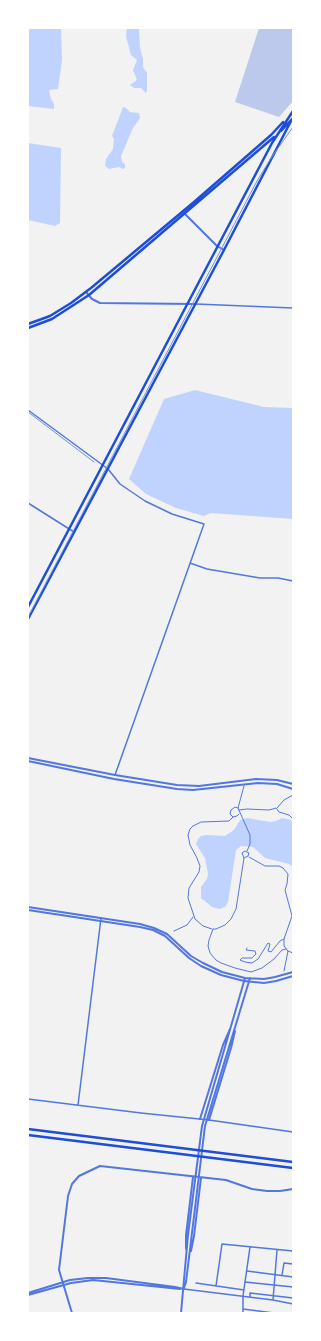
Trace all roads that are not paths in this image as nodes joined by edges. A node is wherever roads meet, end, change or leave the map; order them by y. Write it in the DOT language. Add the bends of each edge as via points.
graph roads {
  1 [pos="293,111"];
  2 [pos="288,118"];
  3 [pos="292,119"];
  4 [pos="277,134"];
  5 [pos="184,212"];
  6 [pos="217,246"];
  7 [pos="224,250"];
  8 [pos="86,292"];
  9 [pos="89,295"];
  10 [pos="187,304"];
  11 [pos="194,304"];
  12 [pos="293,308"];
  13 [pos="28,324"];
  14 [pos="28,328"];
  15 [pos="28,410"];
  16 [pos="102,465"];
  17 [pos="108,469"];
  18 [pos="29,505"];
  19 [pos="69,529"];
  20 [pos="74,532"];
  21 [pos="190,563"];
  22 [pos="293,582"];
  23 [pos="28,607"];
  24 [pos="28,619"];
  25 [pos="28,758"];
  26 [pos="28,761"];
  27 [pos="115,775"];
  28 [pos="293,784"];
  29 [pos="244,786"];
  30 [pos="293,789"];
  31 [pos="293,795"];
  32 [pos="276,808"];
  33 [pos="239,809"];
  34 [pos="240,814"];
  35 [pos="233,817"];
  36 [pos="293,819"];
  37 [pos="246,852"];
  38 [pos="248,856"];
  39 [pos="244,858"];
  40 [pos="28,908"];
  41 [pos="193,917"];
  42 [pos="101,920"];
  43 [pos="213,929"];
  44 [pos="174,931"];
  45 [pos="284,939"];
  46 [pos="247,948"];
  47 [pos="287,950"];
  48 [pos="293,953"];
  49 [pos="284,971"];
  50 [pos="293,972"];
  51 [pos="293,976"];
  52 [pos="245,978"];
  53 [pos="250,978"];
  54 [pos="244,981"];
  55 [pos="249,982"];
  56 [pos="231,1026"];
  57 [pos="235,1027"];
  58 [pos="227,1046"];
  59 [pos="28,1099"];
  60 [pos="78,1105"];
  61 [pos="200,1119"];
  62 [pos="209,1120"];
  63 [pos="28,1129"];
  64 [pos="293,1132"];
  65 [pos="28,1135"];
  66 [pos="293,1162"];
  67 [pos="293,1168"];
  68 [pos="193,1177"];
  69 [pos="201,1178"];
  70 [pos="293,1189"];
  71 [pos="250,1246"];
  72 [pos="278,1250"];
  73 [pos="293,1252"];
  74 [pos="188,1258"];
  75 [pos="293,1264"];
  76 [pos="247,1270"];
  77 [pos="275,1274"];
  78 [pos="282,1276"];
  79 [pos="293,1277"];
  80 [pos="245,1282"];
  81 [pos="196,1283"];
  82 [pos="64,1284"];
  83 [pos="273,1285"];
  84 [pos="216,1286"];
  85 [pos="293,1287"];
  86 [pos="184,1289"];
  87 [pos="244,1290"];
  88 [pos="28,1294"];
  89 [pos="243,1296"];
  90 [pos="272,1296"];
  91 [pos="250,1297"];
  92 [pos="293,1298"];
  93 [pos="273,1300"];
  94 [pos="293,1304"];
  95 [pos="243,1309"];
  96 [pos="72,1313"];
  97 [pos="181,1313"];
  98 [pos="243,1313"];
  99 [pos="274,1313"];
  1 -- 2 [label="main road"];
  2 -- 4 [label="main road"];
  2 -- 5 [label="main road"];
  3 -- 4 [label="main road"];
  3 -- 7 [label="main road"];
  4 -- 5 [label="main road"];
  4 -- 6 [label="main road"];
  5 -- 6 [label="street"];
  5 -- 8 [label="main road"];
  5 -- 9 [label="main road"];
  6 -- 7 [label="street"];
  6 -- 10 [label="main road"];
  7 -- 11 [label="main road"];
  8 -- 9 [label="street"];
  8 -- 13 [label="main road" via="50,316"];
  9 -- 10 [label="street" via="96,302"];
  9 -- 14 [label="main road" via="52,319"];
  10 -- 11 [label="street"];
  10 -- 16 [label="main road"];
  11 -- 12 [label="street"];
  11 -- 17 [label="main road"];
  15 -- 16 [label="street"];
  16 -- 17 [label="street"];
  16 -- 19 [label="main road"];
  17 -- 20 [label="main road"];
  17 -- 21 [label="street" via="120,484 145,501 172,514 204,524"];
  18 -- 19 [label="street"];
  19 -- 20 [label="street"];
  19 -- 23 [label="main road"];
  20 -- 24 [label="main road"];
  21 -- 22 [label="street" via="207,569"];
  21 -- 27 [label="street"];
  25 -- 27 [label="street"];
  26 -- 30 [label="street" via="177,789 193,790 258,783 277,784"];
  27 -- 28 [label="street" via="177,785 199,786 256,779"];
  29 -- 33 [label="street"];
  31 -- 32 [label="street"];
  32 -- 33 [label="street"];
  32 -- 36 [label="street"];
  33 -- 34 [label="street"];
  33 -- 35 [label="street" via="235,807 231,810 230,814"];
  34 -- 35 [label="street"];
  34 -- 37 [label="street" via="250,835 250,844"];
  35 -- 41 [label="street" via="229,821 201,822 190,829 189,841 200,866 187,893"];
  37 -- 38 [label="street"];
  37 -- 39 [label="street" via="242,853"];
  38 -- 39 [label="street"];
  38 -- 45 [label="street" via="266,866 279,866 288,874 285,890 292,916"];
  39 -- 43 [label="street" via="234,914 225,925"];
  40 -- 42 [label="street"];
  41 -- 43 [label="street" via="207,928"];
  41 -- 44 [label="street" via="187,925"];
  42 -- 52 [label="street" via="154,928 167,934 203,964"];
  42 -- 54 [label="street" via="153,930 165,936 201,966"];
  42 -- 60 [label="street"];
  43 -- 47 [label="street" via="208,946 210,952 216,960 235,968 251,972 274,959 282,950"];
  45 -- 46 [label="street" via="271,952 268,951 268,943 258,959 252,963 240,960 252,958 256,954 255,951 247,951"];
  45 -- 47 [label="street"];
  47 -- 48 [label="street"];
  47 -- 49 [label="street"];
  50 -- 53 [label="street" via="264,979"];
  51 -- 55 [label="street" via="264,983"];
  52 -- 53 [label="street"];
  52 -- 54 [label="street"];
  53 -- 55 [label="street"];
  54 -- 55 [label="street"];
  54 -- 56 [label="street"];
  55 -- 57 [label="street"];
  56 -- 58 [label="street"];
  56 -- 61 [label="street"];
  57 -- 58 [label="street"];
  57 -- 62 [label="street"];
  58 -- 74 [label="street" via="205,1126"];
  59 -- 60 [label="street"];
  60 -- 61 [label="street"];
  61 -- 62 [label="street"];
  62 -- 64 [label="street"];
  63 -- 66 [label="main road"];
  65 -- 67 [label="main road"];
  68 -- 69 [label="street"];
  68 -- 74 [label="street" via="186,1235"];
  68 -- 82 [label="street" via="100,1166 79,1176 72,1184 66,1208 59,1270"];
  69 -- 70 [label="street" via="226,1180 258,1190"];
  69 -- 74 [label="street" via="194,1236"];
  71 -- 72 [label="street"];
  71 -- 76 [label="street"];
  71 -- 84 [label="street" via="222,1244"];
  72 -- 73 [label="street"];
  72 -- 77 [label="street"];
  74 -- 86 [label="street"];
  75 -- 78 [label="street" via="284,1263"];
  76 -- 77 [label="street"];
  76 -- 80 [label="street"];
  77 -- 78 [label="street"];
  77 -- 83 [label="street"];
  78 -- 79 [label="street"];
  80 -- 83 [label="street"];
  80 -- 87 [label="street"];
  81 -- 84 [label="street"];
  82 -- 86 [label="street" via="93,1280"];
  82 -- 88 [label="street"];
  82 -- 96 [label="street"];
  83 -- 85 [label="street"];
  83 -- 90 [label="street"];
  84 -- 87 [label="street"];
  86 -- 89 [label="street"];
  86 -- 97 [label="street"];
  87 -- 89 [label="street"];
  89 -- 91 [label="street"];
  89 -- 95 [label="street"];
  90 -- 91 [label="street" via="250,1293"];
  90 -- 92 [label="street"];
  90 -- 93 [label="street"];
  91 -- 93 [label="street"];
  93 -- 94 [label="street"];
  95 -- 98 [label="street"];
  95 -- 99 [label="street"];
}
